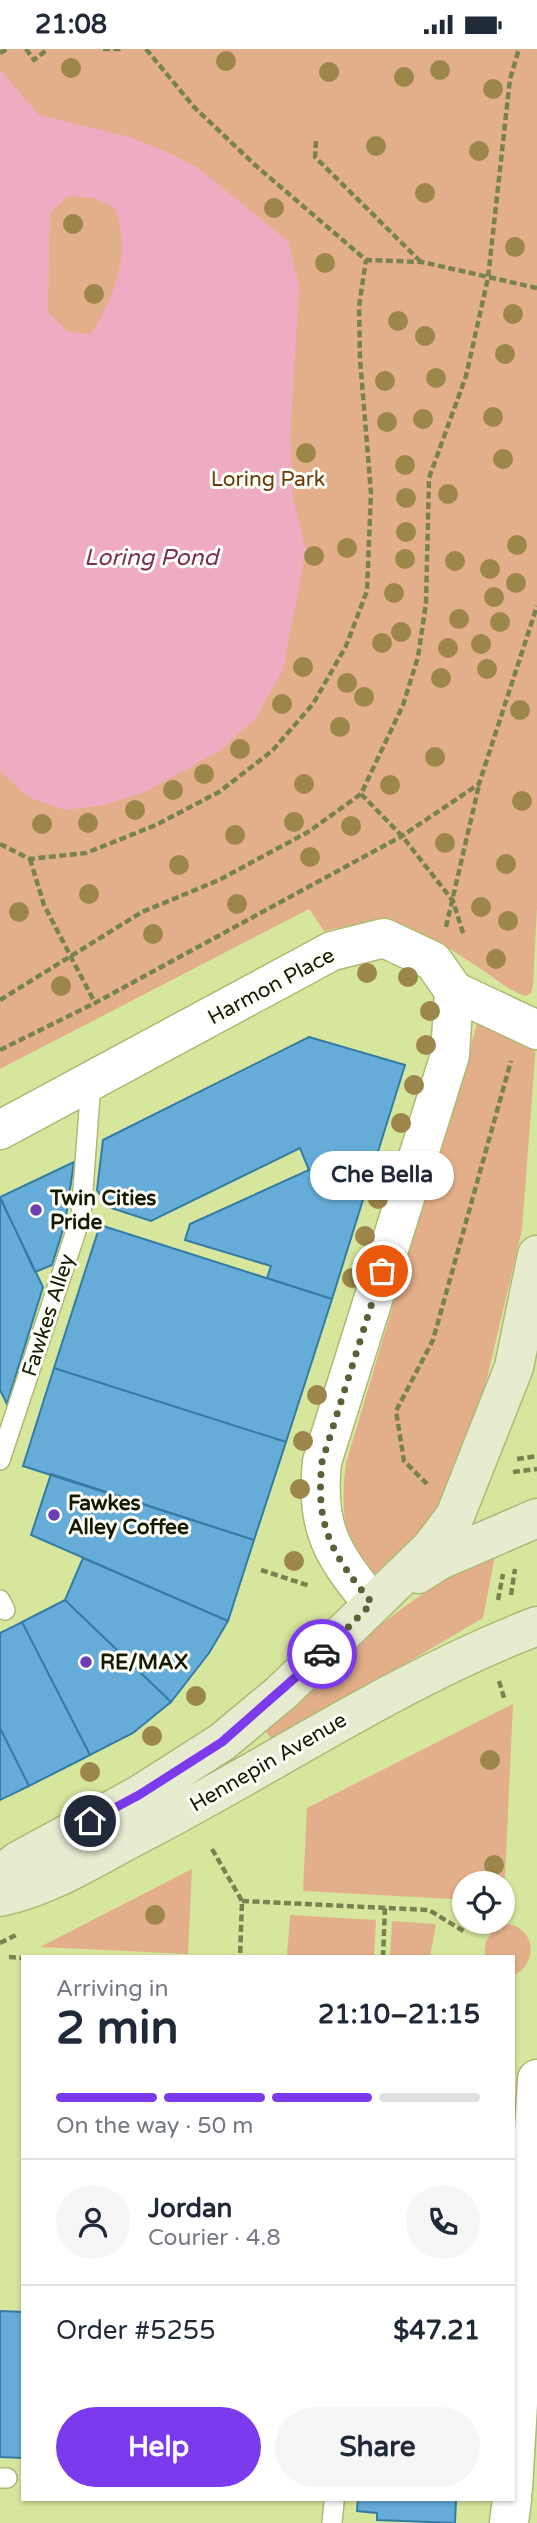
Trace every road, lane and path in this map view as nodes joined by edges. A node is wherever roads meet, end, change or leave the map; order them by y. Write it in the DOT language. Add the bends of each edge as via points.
graph roads {
  1 [pos="6,49"];
  2 [pos="26,49"];
  3 [pos="48,49"];
  4 [pos="103,49"];
  5 [pos="121,49"];
  6 [pos="146,49"];
  7 [pos="519,49"];
  8 [pos="0,53"];
  9 [pos="316,141"];
  10 [pos="366,260"];
  11 [pos="422,263"];
  12 [pos="488,278"];
  13 [pos="537,288"];
  14 [pos="537,606"];
  15 [pos="479,784"];
  16 [pos="361,794"];
  17 [pos="402,836"];
  18 [pos="0,844"];
  19 [pos="30,859"];
  20 [pos="445,932"];
  21 [pos="71,959"];
  22 [pos="454,991"];
  23 [pos="0,1000"];
  24 [pos="95,1003"];
  25 [pos="537,1030"];
  26 [pos="0,1050"];
  27 [pos="91,1083"];
  28 [pos="0,1130"];
  29 [pos="537,1255"];
  30 [pos="517,1459"];
  31 [pos="0,1460"];
  32 [pos="537,1469"];
  33 [pos="526,1471"];
  34 [pos="515,1486"];
  35 [pos="537,1518"];
  36 [pos="516,1561"];
  37 [pos="261,1570"];
  38 [pos="503,1572"];
  39 [pos="314,1587"];
  40 [pos="372,1603"];
  41 [pos="497,1611"];
  42 [pos="523,1616"];
  43 [pos="212,1849"];
  44 [pos="0,1875"];
  45 [pos="0,1897"];
  46 [pos="242,1901"];
  47 [pos="385,1907"];
  48 [pos="452,1924"];
  49 [pos="240,1955"];
  50 [pos="383,1955"];
  51 [pos="9,1957"];
  52 [pos="21,1958"];
  53 [pos="537,2079"];
  54 [pos="515,2455"];
  55 [pos="512,2501"];
  56 [pos="334,2502"];
  57 [pos="332,2523"];
  58 [pos="509,2523"];
  1 -- 8 [label="path"];
  2 -- 3 [label="path" via="34,60"];
  4 -- 5 [label="path"];
  6 -- 10 [label="path" via="194,107"];
  7 -- 12 [label="path" via="510,79"];
  9 -- 11 [label="path" via="315,156"];
  10 -- 11 [label="path"];
  10 -- 19 [label="path" via="359,333 371,492 367,591 326,681 313,704 272,751 219,792 156,825 86,853"];
  11 -- 12 [label="path"];
  12 -- 13 [label="path"];
  12 -- 16 [label="path" via="466,376 429,478 426,603 418,657 403,705"];
  14 -- 15 [label="path"];
  15 -- 17 [label="path"];
  15 -- 20 [label="path"];
  16 -- 17 [label="path"];
  16 -- 21 [label="path" via="308,832 219,880 142,912"];
  17 -- 24 [label="path"];
  18 -- 19 [label="path"];
  19 -- 21 [label="path" via="44,905"];
  21 -- 23 [label="path"];
  21 -- 24 [label="path"];
  22 -- 25 [label="street, Harmon Place"];
  22 -- 27 [label="street, Harmon Place" via="433,961 384,938 332,951"];
  22 -- 40 [label="street" via="450,1055 322,1462 322,1522 346,1571"];
  24 -- 26 [label="path"];
  27 -- 28 [label="street, Harmon Place"];
  27 -- 31 [label="lane, Fawkes Alley" via="80,1216"];
  29 -- 40 [label="main road" via="514,1367 456,1516 431,1548"];
  30 -- 34 [label="path"];
  32 -- 33 [label="path"];
  35 -- 40 [label="main road" via="440,1560"];
  36 -- 42 [label="path"];
  37 -- 39 [label="path"];
  38 -- 41 [label="path"];
  40 -- 44 [label="main road, Hennepin Avenue" via="281,1693 222,1742"];
  42 -- 45 [label="main road, Hennepin Avenue" via="183,1811 30,1891"];
  43 -- 46 [label="path"];
  46 -- 47 [label="path"];
  46 -- 49 [label="path"];
  47 -- 48 [label="path" via="429,1910"];
  47 -- 50 [label="path"];
  51 -- 52 [label="path"];
  53 -- 54 [label="street"];
  55 -- 58 [label="street"];
  56 -- 57 [label="lane"];
}
